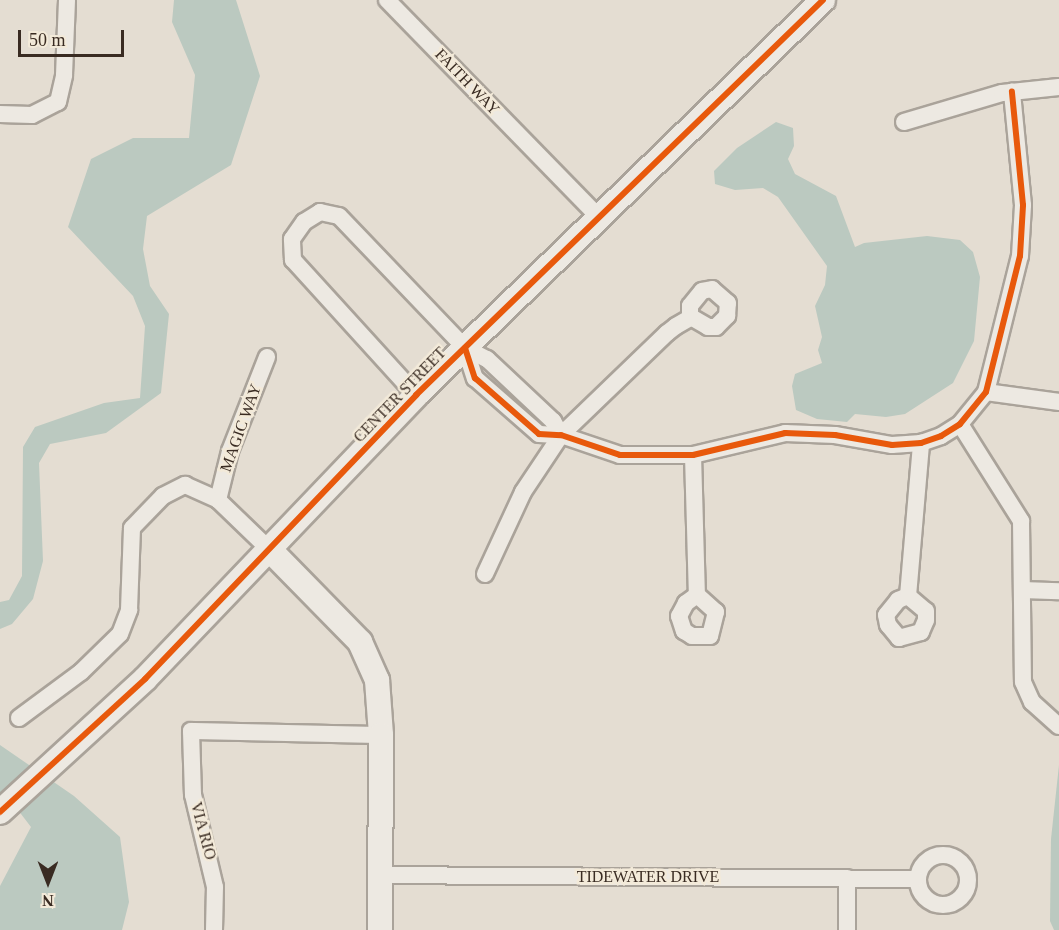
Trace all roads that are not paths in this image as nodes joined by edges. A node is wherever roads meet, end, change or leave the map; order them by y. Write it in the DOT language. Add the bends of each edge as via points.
graph roads {
  1 [pos="67,0"];
  2 [pos="387,0"];
  3 [pos="823,0"];
  4 [pos="1059,87"];
  5 [pos="1012,92"];
  6 [pos="0,114"];
  7 [pos="904,122"];
  8 [pos="599,217"];
  9 [pos="690,318"];
  10 [pos="465,348"];
  11 [pos="267,357"];
  12 [pos="986,392"];
  13 [pos="416,395"];
  14 [pos="1059,402"];
  15 [pos="960,424"];
  16 [pos="561,435"];
  17 [pos="921,443"];
  18 [pos="693,454"];
  19 [pos="218,500"];
  20 [pos="270,550"];
  21 [pos="485,574"];
  22 [pos="1022,590"];
  23 [pos="1059,591"];
  24 [pos="697,595"];
  25 [pos="908,596"];
  26 [pos="19,718"];
  27 [pos="1059,726"];
  28 [pos="381,735"];
  29 [pos="0,812"];
  30 [pos="380,875"];
  31 [pos="847,878"];
  32 [pos="916,879"];
  33 [pos="214,930"];
  34 [pos="380,930"];
  35 [pos="847,930"];
  1 -- 6 [label="street" via="61,93 52,107 32,115"];
  2 -- 8 [label="street, FAITH WAY"];
  3 -- 8 [label="street, CENTER STREET"];
  4 -- 5 [label="street"];
  5 -- 7 [label="street"];
  5 -- 12 [label="street" via="1023,226 1020,256"];
  8 -- 10 [label="street, CENTER STREET"];
  9 -- 16 [label="street" via="667,333"];
  10 -- 13 [label="street, CENTER STREET"];
  10 -- 13 [label="street" via="339,216 320,212 304,222 292,239 293,260"];
  10 -- 16 [label="street" via="487,359 554,421"];
  10 -- 16 [label="street" via="475,378 500,404 539,434"];
  11 -- 19 [label="street, MAGIC WAY" via="230,451"];
  12 -- 14 [label="street"];
  12 -- 15 [label="street"];
  13 -- 20 [label="street, CENTER STREET"];
  15 -- 17 [label="street"];
  15 -- 22 [label="street" via="1021,521"];
  16 -- 18 [label="street" via="620,455 646,458"];
  16 -- 21 [label="street" via="523,492"];
  17 -- 18 [label="street" via="892,445 836,435 785,433"];
  17 -- 25 [label="street"];
  18 -- 24 [label="street"];
  19 -- 20 [label="street"];
  19 -- 26 [label="street" via="185,485 162,496 132,528 129,610 120,634 81,672"];
  20 -- 28 [label="street" via="360,642 377,680"];
  20 -- 29 [label="street, CENTER STREET" via="145,679"];
  22 -- 23 [label="street"];
  22 -- 27 [label="street" via="1023,682 1032,702"];
  28 -- 30 [label="street"];
  28 -- 33 [label="street, VIA RIO" via="191,731 193,795 215,887"];
  30 -- 31 [label="street, TIDEWATER DRIVE"];
  30 -- 34 [label="street"];
  31 -- 32 [label="street, TIDEWATER DRIVE"];
  31 -- 35 [label="street"];
}
